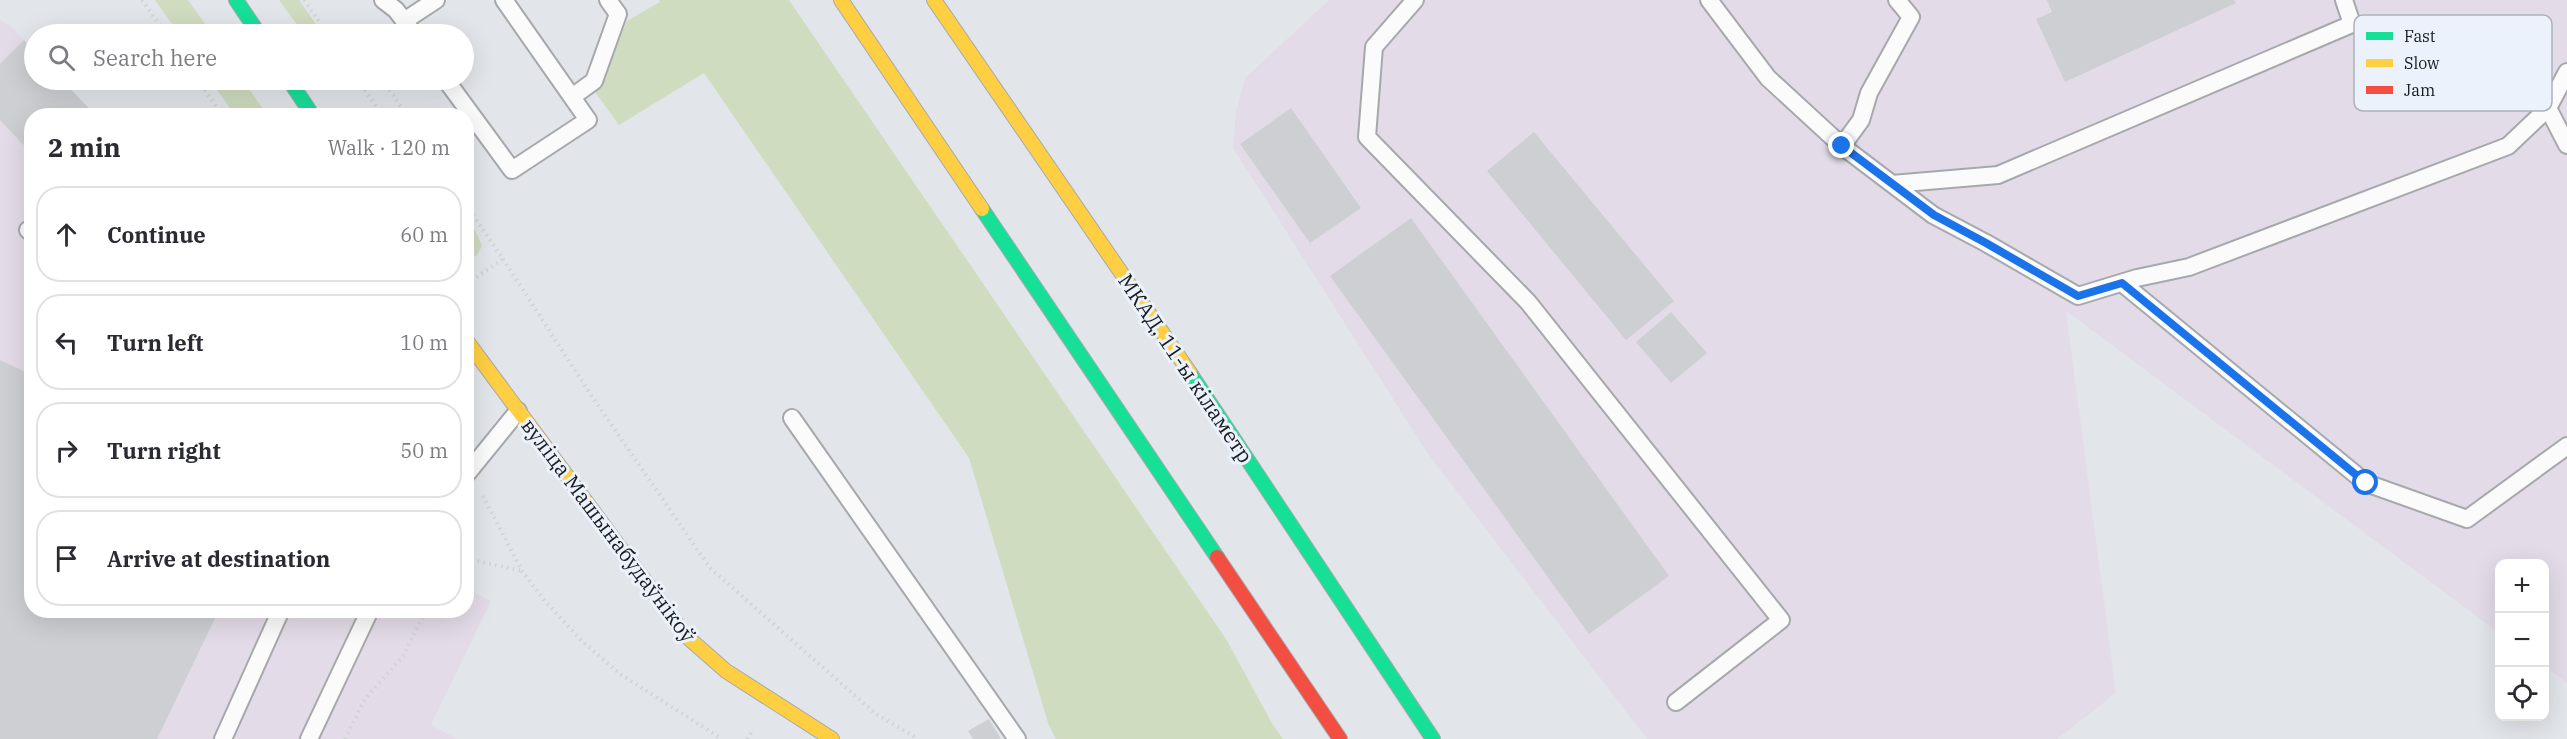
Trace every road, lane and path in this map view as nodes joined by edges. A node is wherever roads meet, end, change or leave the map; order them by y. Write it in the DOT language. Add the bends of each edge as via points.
graph roads {
  1 [pos="142,0"];
  2 [pos="236,0"];
  3 [pos="304,0"];
  4 [pos="383,0"];
  5 [pos="436,0"];
  6 [pos="504,0"];
  7 [pos="608,0"];
  8 [pos="841,0"];
  9 [pos="934,0"];
  10 [pos="1415,0"];
  11 [pos="1709,0"];
  12 [pos="1897,0"];
  13 [pos="2344,0"];
  14 [pos="159,24"];
  15 [pos="252,24"];
  16 [pos="321,24"];
  17 [pos="406,24"];
  18 [pos="413,24"];
  19 [pos="2567,72"];
  20 [pos="205,90"];
  21 [pos="296,90"];
  22 [pos="365,90"];
  23 [pos="389,90"];
  24 [pos="453,90"];
  25 [pos="572,97"];
  26 [pos="2552,100"];
  27 [pos="217,108"];
  28 [pos="308,108"];
  29 [pos="377,108"];
  30 [pos="401,108"];
  31 [pos="467,108"];
  32 [pos="2545,111"];
  33 [pos="2550,111"];
  34 [pos="474,118"];
  35 [pos="1842,146"];
  36 [pos="2567,146"];
  37 [pos="1892,184"];
  38 [pos="474,217"];
  39 [pos="503,259"];
  40 [pos="475,278"];
  41 [pos="2122,283"];
  42 [pos="474,351"];
  43 [pos="518,411"];
  44 [pos="792,418"];
  45 [pos="2567,446"];
  46 [pos="474,466"];
  47 [pos="474,485"];
  48 [pos="474,562"];
  49 [pos="522,571"];
  50 [pos="277,618"];
  51 [pos="366,618"];
  52 [pos="422,618"];
  53 [pos="1676,702"];
  54 [pos="223,739"];
  55 [pos="309,739"];
  56 [pos="345,739"];
  57 [pos="722,739"];
  58 [pos="832,739"];
  59 [pos="918,739"];
  60 [pos="1017,739"];
  61 [pos="1340,739"];
  62 [pos="1433,739"];
  1 -- 14 [label="path"];
  2 -- 15 [label="main road"];
  3 -- 16 [label="path"];
  4 -- 17 [label="lane"];
  5 -- 18 [label="lane"];
  6 -- 25 [label="lane"];
  7 -- 25 [label="lane" via="618,14 594,81"];
  8 -- 61 [label="main road"];
  9 -- 62 [label="main road, МКАД, 11-ы кіламетр" via="1214,409"];
  10 -- 53 [label="lane" via="1374,47 1367,137 1528,302 1781,620"];
  11 -- 35 [label="lane" via="1768,78"];
  12 -- 35 [label="lane" via="1911,17 1869,93 1861,120"];
  13 -- 37 [label="lane" via="2352,24 1998,175"];
  19 -- 26 [label="lane"];
  20 -- 27 [label="path"];
  21 -- 28 [label="main road"];
  22 -- 29 [label="path"];
  23 -- 30 [label="path"];
  24 -- 31 [label="lane"];
  25 -- 34 [label="lane" via="588,120 512,170"];
  32 -- 41 [label="lane" via="2508,146 2189,267"];
  33 -- 36 [label="lane"];
  35 -- 37 [label="lane"];
  37 -- 41 [label="lane" via="1934,215 2078,296"];
  38 -- 39 [label="path"];
  39 -- 40 [label="path"];
  39 -- 59 [label="path" via="710,568 876,714"];
  41 -- 45 [label="lane" via="2366,483 2467,519"];
  42 -- 43 [label="main road, вуліца Машынабудаўнікоў"];
  43 -- 46 [label="lane"];
  43 -- 58 [label="main road, вуліца Машынабудаўнікоў" via="685,635 726,671"];
  44 -- 60 [label="lane"];
  47 -- 49 [label="path"];
  48 -- 49 [label="path"];
  49 -- 57 [label="path" via="581,640 620,674"];
  50 -- 54 [label="lane"];
  51 -- 55 [label="lane"];
  52 -- 56 [label="path" via="403,656 365,699"];
}
